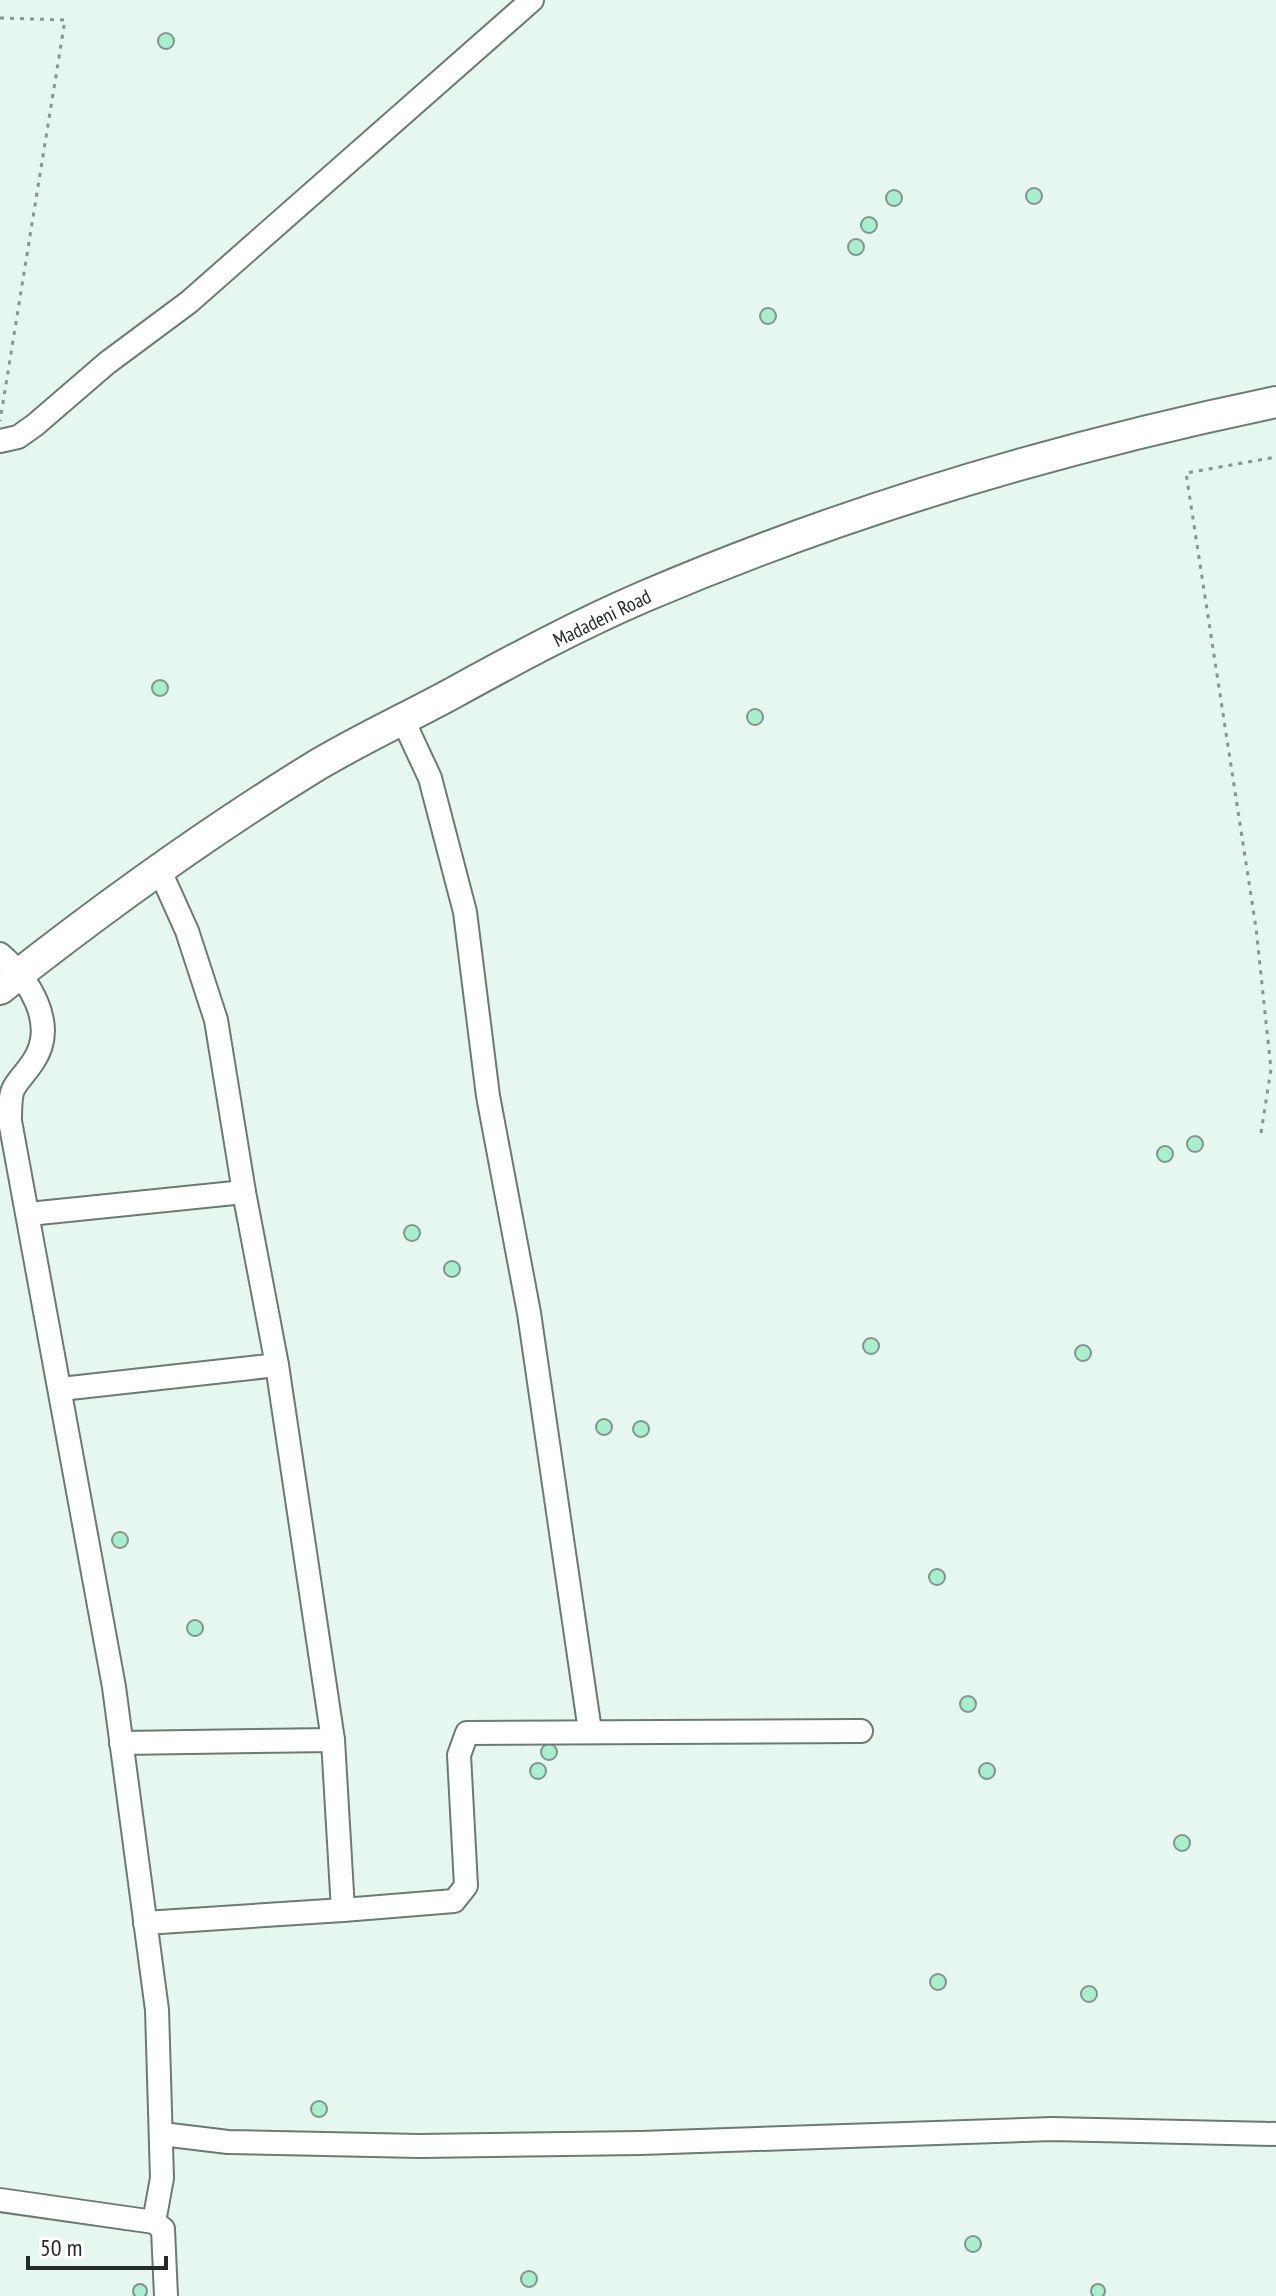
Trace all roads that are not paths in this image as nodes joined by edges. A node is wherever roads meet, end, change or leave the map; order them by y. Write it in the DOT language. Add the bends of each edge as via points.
graph roads {
  1 [pos="532,0"];
  2 [pos="1276,402"];
  3 [pos="0,441"];
  4 [pos="403,720"];
  5 [pos="160,871"];
  6 [pos="7,971"];
  7 [pos="5,1097"];
  8 [pos="244,1192"];
  9 [pos="29,1214"];
  10 [pos="277,1365"];
  11 [pos="61,1389"];
  12 [pos="590,1731"];
  13 [pos="861,1731"];
  14 [pos="333,1740"];
  15 [pos="121,1743"];
  16 [pos="343,1910"];
  17 [pos="145,1923"];
  18 [pos="162,2134"];
  19 [pos="1276,2134"];
  20 [pos="0,2200"];
  21 [pos="154,2222"];
  22 [pos="166,2296"];
  1 -- 3 [label="street" via="189,302 35,425"];
  2 -- 4 [label="street, Madadeni Road" via="1066,453 779,542 641,598"];
  4 -- 5 [label="street, Madadeni Road" via="316,766"];
  4 -- 12 [label="street" via="430,778 465,912 488,1096 529,1313"];
  5 -- 6 [label="street, Madadeni Road"];
  5 -- 8 [label="street" via="187,931 216,1020"];
  6 -- 7 [label="street" via="41,1014 41,1043 34,1061"];
  7 -- 9 [label="street"];
  8 -- 9 [label="street"];
  8 -- 10 [label="street"];
  9 -- 11 [label="street"];
  10 -- 11 [label="street"];
  10 -- 14 [label="street"];
  11 -- 15 [label="street"];
  12 -- 13 [label="street"];
  12 -- 16 [label="street" via="467,1733 459,1755 466,1886 454,1901"];
  14 -- 15 [label="street"];
  14 -- 16 [label="street"];
  15 -- 17 [label="street"];
  16 -- 17 [label="street"];
  17 -- 18 [label="street" via="157,2010"];
  18 -- 19 [label="street" via="228,2142 419,2146 1052,2129"];
  18 -- 21 [label="street" via="160,2202"];
  20 -- 21 [label="street"];
  21 -- 22 [label="street" via="163,2229"];
}
